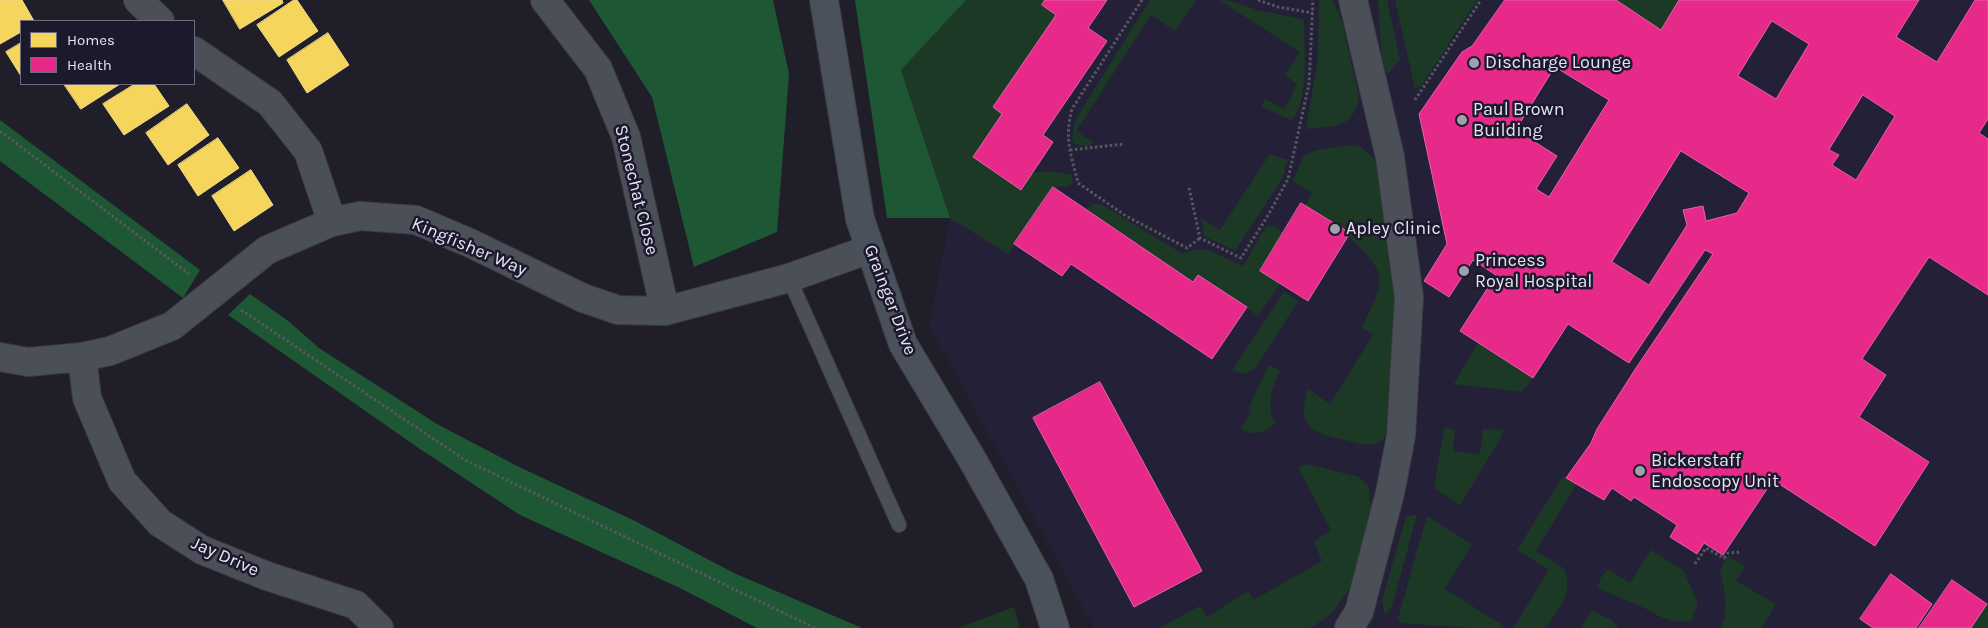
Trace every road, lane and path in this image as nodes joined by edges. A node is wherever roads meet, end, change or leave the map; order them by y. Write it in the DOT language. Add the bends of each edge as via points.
graph roads {
  1 [pos="138,0"];
  2 [pos="545,0"];
  3 [pos="824,0"];
  4 [pos="1142,0"];
  5 [pos="1258,0"];
  6 [pos="1312,0"];
  7 [pos="1353,0"];
  8 [pos="1481,0"];
  9 [pos="1313,13"];
  10 [pos="159,20"];
  11 [pos="195,52"];
  12 [pos="1415,100"];
  13 [pos="0,131"];
  14 [pos="1124,144"];
  15 [pos="1070,150"];
  16 [pos="1189,188"];
  17 [pos="332,222"];
  18 [pos="1200,238"];
  19 [pos="870,249"];
  20 [pos="789,278"];
  21 [pos="213,291"];
  22 [pos="665,311"];
  23 [pos="0,357"];
  24 [pos="82,357"];
  25 [pos="899,525"];
  26 [pos="1741,552"];
  27 [pos="1696,564"];
  28 [pos="379,628"];
  29 [pos="815,628"];
  30 [pos="1056,628"];
  31 [pos="1349,628"];
  1 -- 10 [label="street"];
  2 -- 22 [label="street, Stonechat Close" via="598,69 626,137"];
  3 -- 19 [label="street, Grainger Drive" via="860,219"];
  4 -- 15 [label="path" via="1072,109 1067,128"];
  5 -- 9 [label="path"];
  6 -- 9 [label="path"];
  7 -- 31 [label="street" via="1390,157 1409,297 1401,436 1390,493 1359,612"];
  8 -- 12 [label="path"];
  9 -- 18 [label="path" via="1308,84 1288,179 1241,258"];
  11 -- 17 [label="street" via="270,103 308,151"];
  13 -- 21 [label="path"];
  14 -- 15 [label="path"];
  15 -- 18 [label="path" via="1078,183 1126,216 1187,248"];
  16 -- 18 [label="path"];
  17 -- 21 [label="street, Kingfisher Way" via="267,250"];
  17 -- 22 [label="street, Kingfisher Way" via="360,216 416,220 583,298 618,310"];
  19 -- 20 [label="street, Kingfisher Way"];
  19 -- 30 [label="street, Grainger Drive" via="903,344 1039,579"];
  20 -- 22 [label="street, Kingfisher Way"];
  20 -- 25 [label="lane"];
  21 -- 24 [label="street, Kingfisher Way" via="172,326 110,351"];
  21 -- 29 [label="path" via="465,460"];
  23 -- 24 [label="street, Kingfisher Way" via="28,362"];
  24 -- 28 [label="street, Jay Drive" via="87,398 122,481 160,523 202,550 266,576 356,605"];
  26 -- 27 [label="path" via="1728,553 1724,558 1706,548"];
}
